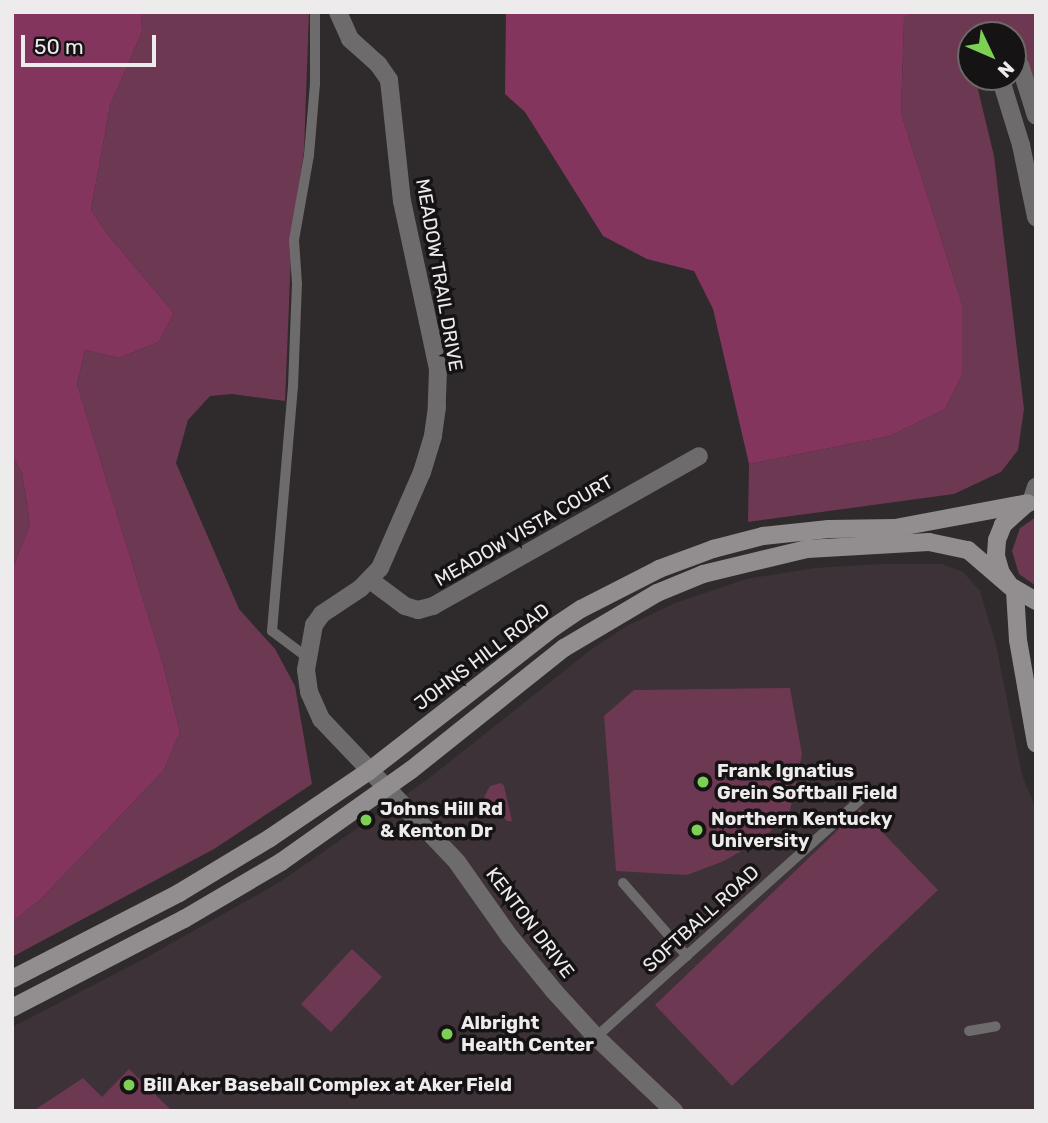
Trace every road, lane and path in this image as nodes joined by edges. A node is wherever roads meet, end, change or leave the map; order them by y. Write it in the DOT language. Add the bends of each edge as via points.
graph roads {
  1 [pos="315,12"];
  2 [pos="338,12"];
  3 [pos="1027,87"];
  4 [pos="1004,91"];
  5 [pos="1036,116"];
  6 [pos="1036,216"];
  7 [pos="699,456"];
  8 [pos="1033,498"];
  9 [pos="370,580"];
  10 [pos="1012,588"];
  11 [pos="1036,601"];
  12 [pos="308,658"];
  13 [pos="1036,743"];
  14 [pos="369,771"];
  15 [pos="386,788"];
  16 [pos="861,799"];
  17 [pos="623,883"];
  18 [pos="687,956"];
  19 [pos="12,979"];
  20 [pos="12,1008"];
  21 [pos="996,1026"];
  22 [pos="969,1031"];
  23 [pos="596,1037"];
  24 [pos="674,1111"];
  1 -- 12 [label="lane" via="309,155 294,240 293,387 272,631"];
  2 -- 9 [label="street, MEADOW TRAIL DRIVE" via="350,39 389,80 402,201 438,369 436,416 425,460 380,568"];
  3 -- 5 [label="street"];
  4 -- 6 [label="street"];
  7 -- 9 [label="street, MEADOW VISTA COURT" via="433,606 405,607"];
  8 -- 10 [label="main road" via="1003,524 997,540 1001,573"];
  8 -- 14 [label="main road, JOHNS HILL ROAD" via="895,528 764,536 659,569 555,627"];
  9 -- 12 [label="street, MEADOW TRAIL DRIVE" via="322,614 314,625"];
  10 -- 11 [label="main road"];
  10 -- 13 [label="main road"];
  10 -- 15 [label="main road" via="968,550 929,542 807,549 703,573 589,631"];
  12 -- 14 [label="street, MEADOW TRAIL DRIVE" via="314,708"];
  14 -- 15 [label="street, MEADOW TRAIL DRIVE"];
  14 -- 19 [label="main road, JOHNS HILL ROAD" via="216,871"];
  15 -- 20 [label="main road" via="281,862 195,913"];
  15 -- 23 [label="street, KENTON DRIVE" via="457,862 528,961"];
  16 -- 18 [label="lane, SOFTBALL ROAD"];
  17 -- 18 [label="lane"];
  18 -- 23 [label="lane, SOFTBALL ROAD"];
  21 -- 22 [label="lane"];
  23 -- 24 [label="street, KENTON DRIVE"];
}
